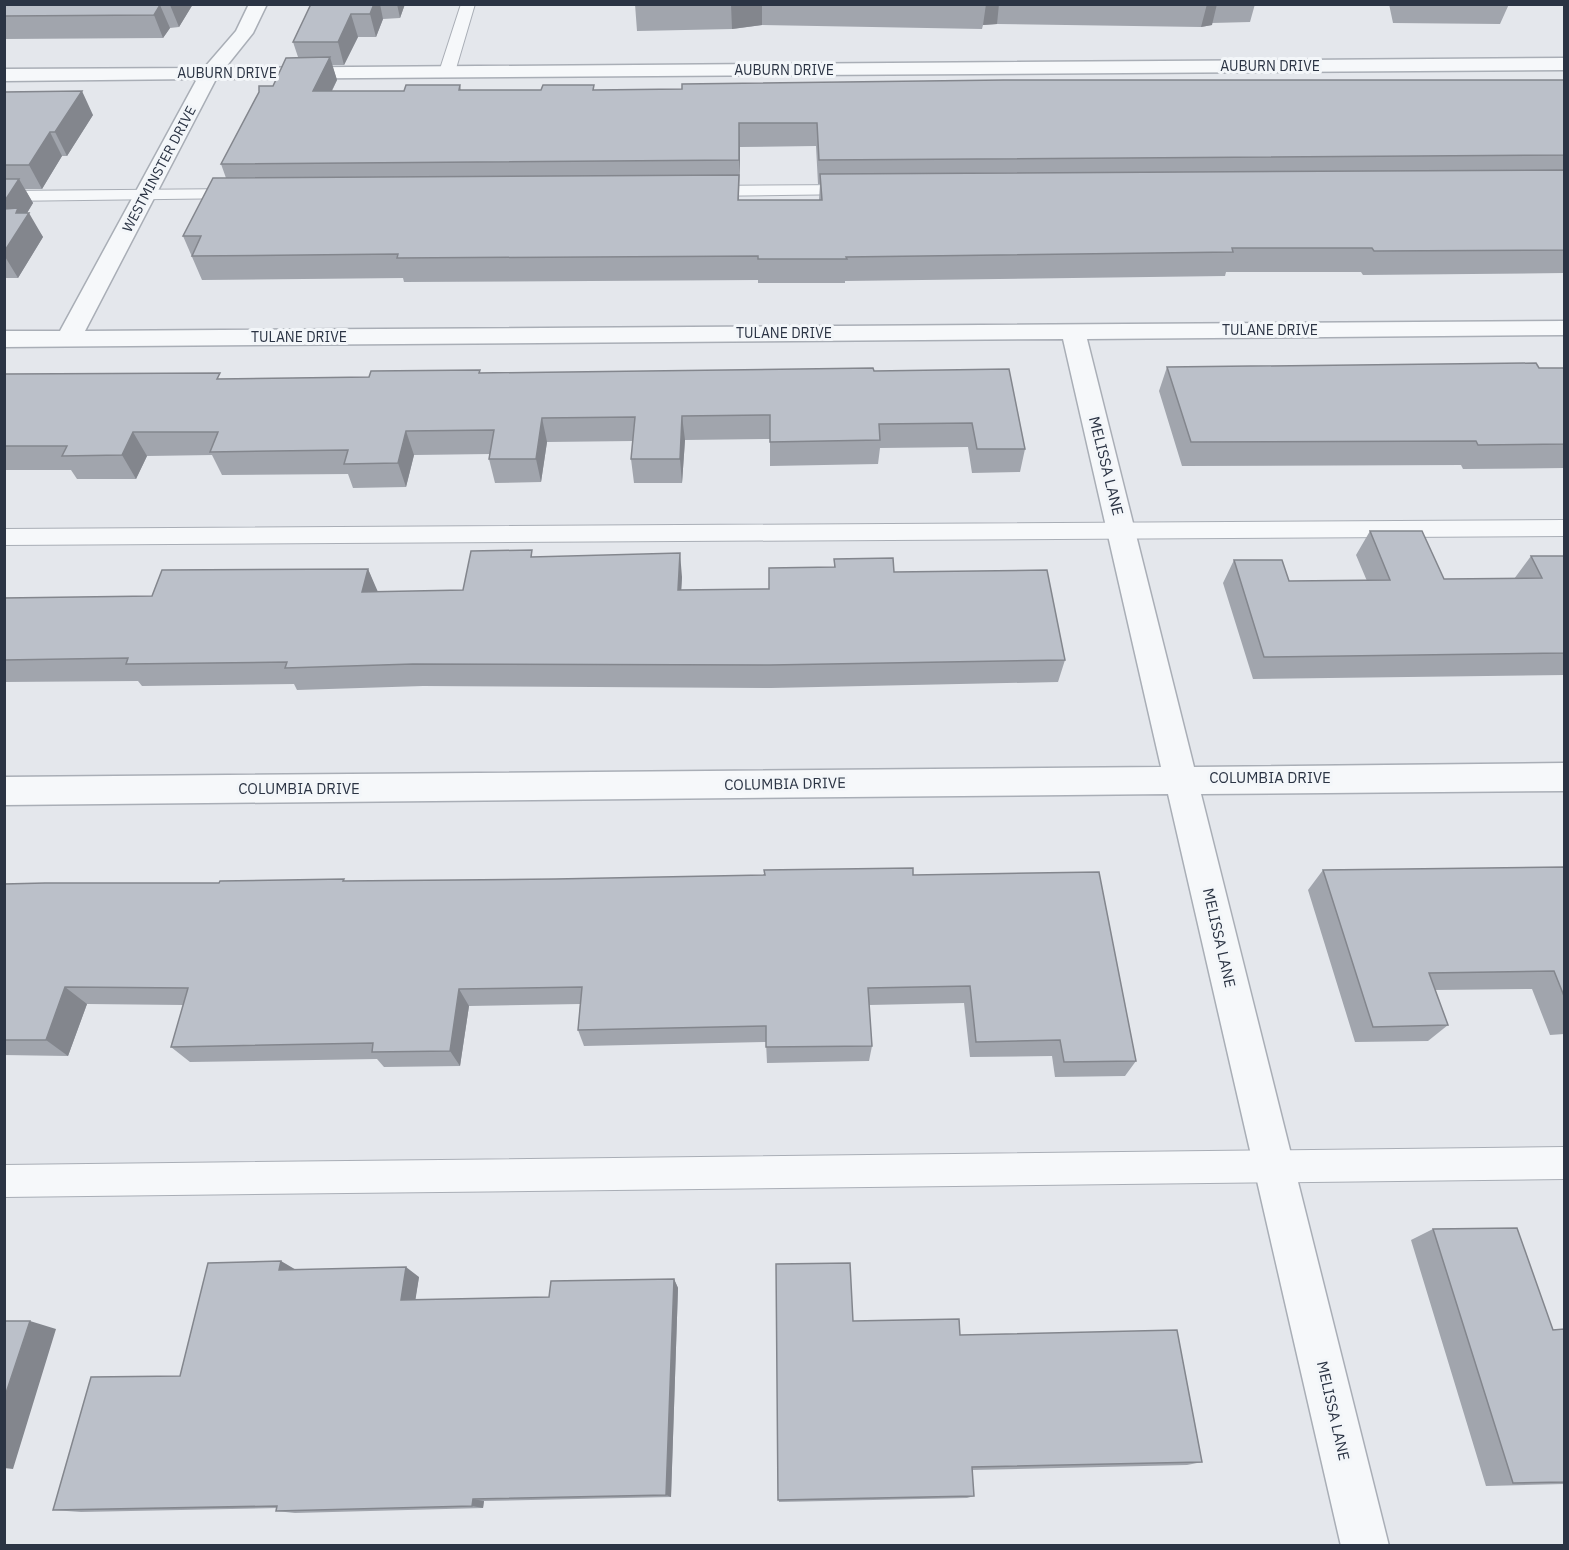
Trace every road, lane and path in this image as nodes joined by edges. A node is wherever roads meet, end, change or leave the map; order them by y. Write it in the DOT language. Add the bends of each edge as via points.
graph roads {
  1 [pos="258,4"];
  2 [pos="468,4"];
  3 [pos="1564,64"];
  4 [pos="447,72"];
  5 [pos="210,73"];
  6 [pos="4,75"];
  7 [pos="873,190"];
  8 [pos="682,192"];
  9 [pos="253,194"];
  10 [pos="146,195"];
  11 [pos="4,196"];
  12 [pos="1564,328"];
  13 [pos="1073,331"];
  14 [pos="69,338"];
  15 [pos="4,339"];
  16 [pos="1564,528"];
  17 [pos="1122,532"];
  18 [pos="4,537"];
  19 [pos="1564,777"];
  20 [pos="1181,779"];
  21 [pos="4,791"];
  22 [pos="1564,1163"];
  23 [pos="1274,1166"];
  24 [pos="4,1181"];
  25 [pos="1365,1545"];
  1 -- 5 [label="street, WESTMINSTER DRIVE" via="243,33"];
  2 -- 4 [label="lane"];
  3 -- 4 [label="street, AUBURN DRIVE"];
  4 -- 5 [label="street, AUBURN DRIVE"];
  5 -- 6 [label="street, AUBURN DRIVE"];
  5 -- 10 [label="street, WESTMINSTER DRIVE"];
  7 -- 8 [label="lane"];
  9 -- 10 [label="lane"];
  10 -- 11 [label="lane"];
  10 -- 14 [label="street, WESTMINSTER DRIVE"];
  12 -- 13 [label="street, TULANE DRIVE"];
  13 -- 14 [label="street, TULANE DRIVE"];
  13 -- 17 [label="street, MELISSA LANE"];
  14 -- 15 [label="street, TULANE DRIVE"];
  16 -- 17 [label="lane"];
  17 -- 18 [label="lane"];
  17 -- 20 [label="street, MELISSA LANE"];
  19 -- 20 [label="street, COLUMBIA DRIVE"];
  20 -- 21 [label="street, COLUMBIA DRIVE"];
  20 -- 23 [label="street, MELISSA LANE"];
  22 -- 23 [label="lane"];
  23 -- 24 [label="lane"];
  23 -- 25 [label="street, MELISSA LANE"];
}
